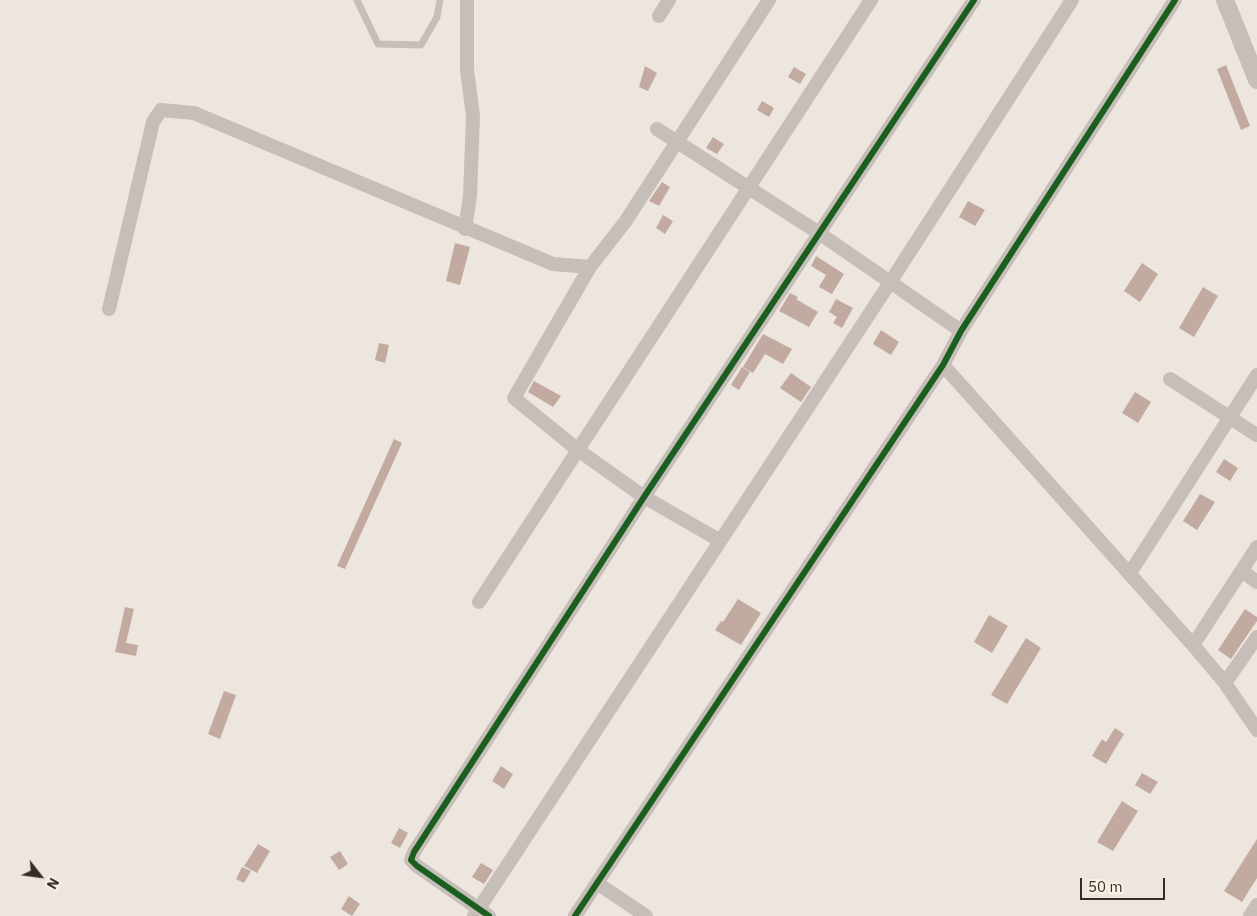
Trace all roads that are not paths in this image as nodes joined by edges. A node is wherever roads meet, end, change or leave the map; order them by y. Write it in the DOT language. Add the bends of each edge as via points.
graph roads {
  1 [pos="357,0"];
  2 [pos="440,0"];
  3 [pos="467,0"];
  4 [pos="669,0"];
  5 [pos="769,0"];
  6 [pos="871,0"];
  7 [pos="974,0"];
  8 [pos="1072,0"];
  9 [pos="1175,0"];
  10 [pos="1225,0"];
  11 [pos="659,16"];
  12 [pos="1257,80"];
  13 [pos="657,129"];
  14 [pos="678,142"];
  15 [pos="750,187"];
  16 [pos="465,228"];
  17 [pos="819,233"];
  18 [pos="590,267"];
  19 [pos="891,281"];
  20 [pos="109,309"];
  21 [pos="962,331"];
  22 [pos="943,365"];
  23 [pos="1257,375"];
  24 [pos="1170,379"];
  25 [pos="1230,418"];
  26 [pos="1257,435"];
  27 [pos="578,450"];
  28 [pos="644,498"];
  29 [pos="719,540"];
  30 [pos="1257,547"];
  31 [pos="1242,571"];
  32 [pos="1130,573"];
  33 [pos="1257,582"];
  34 [pos="479,602"];
  35 [pos="1257,637"];
  36 [pos="1193,645"];
  37 [pos="1225,683"];
  38 [pos="1257,730"];
  39 [pos="597,883"];
  40 [pos="1257,905"];
  41 [pos="481,913"];
  42 [pos="575,916"];
  43 [pos="646,916"];
  44 [pos="1250,916"];
  1 -- 2 [label="lane" via="378,44 421,46 437,17"];
  3 -- 16 [label="street" via="467,70 474,116"];
  4 -- 11 [label="street"];
  5 -- 14 [label="street"];
  6 -- 15 [label="street"];
  7 -- 17 [label="street"];
  8 -- 19 [label="street"];
  9 -- 21 [label="street"];
  10 -- 12 [label="street"];
  13 -- 14 [label="street"];
  14 -- 15 [label="street"];
  14 -- 18 [label="street" via="625,222"];
  15 -- 17 [label="street"];
  15 -- 27 [label="street"];
  16 -- 18 [label="street" via="553,264"];
  16 -- 20 [label="street" via="194,113 161,110 154,122"];
  17 -- 19 [label="street"];
  17 -- 28 [label="street"];
  18 -- 27 [label="street" via="514,398"];
  19 -- 21 [label="street"];
  19 -- 29 [label="street"];
  21 -- 22 [label="street"];
  22 -- 32 [label="street"];
  22 -- 39 [label="street"];
  23 -- 25 [label="street"];
  24 -- 25 [label="street"];
  25 -- 26 [label="street"];
  25 -- 32 [label="street"];
  27 -- 28 [label="street"];
  27 -- 34 [label="street"];
  28 -- 29 [label="street"];
  28 -- 41 [label="street" via="414,852 411,860 417,866"];
  29 -- 41 [label="street"];
  30 -- 31 [label="street"];
  31 -- 33 [label="street"];
  31 -- 36 [label="street"];
  32 -- 36 [label="street"];
  35 -- 37 [label="street"];
  36 -- 37 [label="street"];
  37 -- 38 [label="street"];
  39 -- 42 [label="street"];
  39 -- 43 [label="street"];
  40 -- 44 [label="street"];
}
